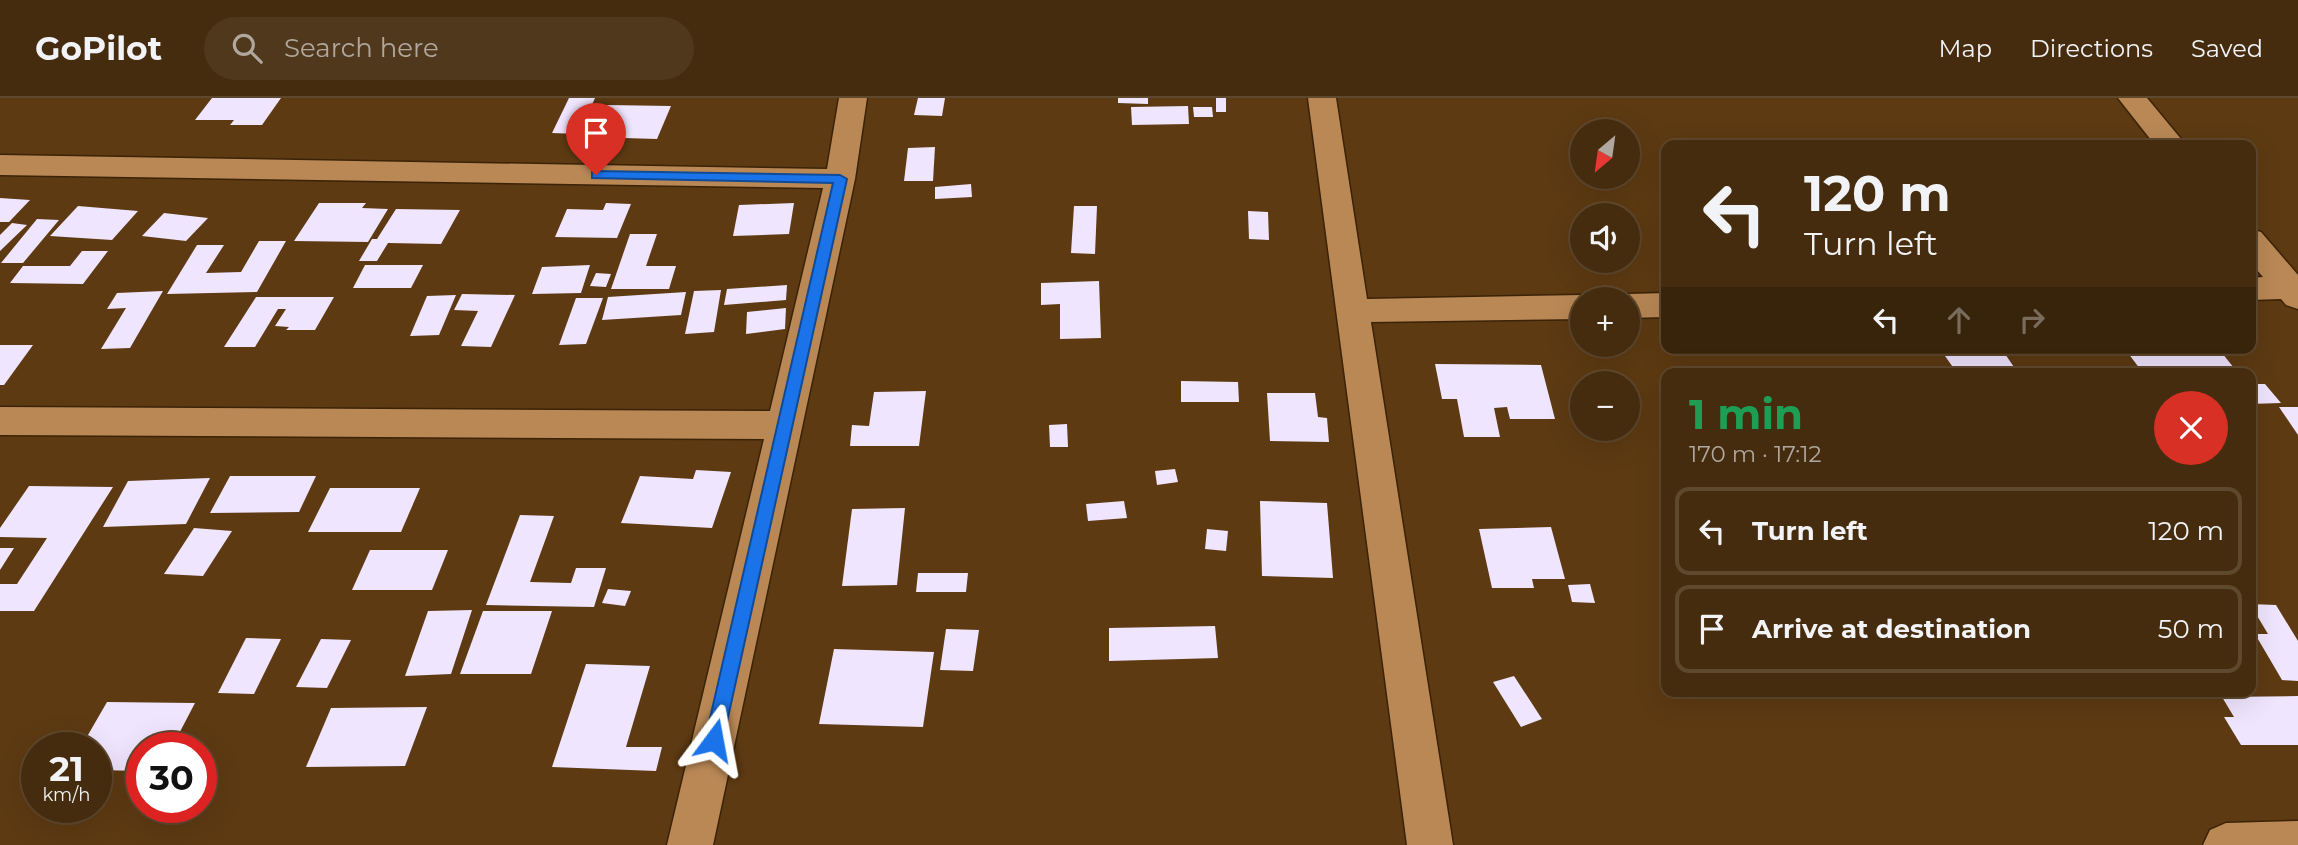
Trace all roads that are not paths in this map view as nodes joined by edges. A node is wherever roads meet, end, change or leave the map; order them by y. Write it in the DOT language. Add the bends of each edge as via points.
graph roads {
  1 [pos="853,98"];
  2 [pos="1322,98"];
  3 [pos="2132,98"];
  4 [pos="2167,140"];
  5 [pos="0,165"];
  6 [pos="840,179"];
  7 [pos="2256,247"];
  8 [pos="2256,289"];
  9 [pos="2295,291"];
  10 [pos="1661,305"];
  11 [pos="1640,306"];
  12 [pos="1570,307"];
  13 [pos="1352,311"];
  14 [pos="0,421"];
  15 [pos="786,425"];
  16 [pos="2298,843"];
  17 [pos="690,845"];
  18 [pos="1430,845"];
  19 [pos="2225,845"];
  1 -- 6 [label="street"];
  2 -- 13 [label="street"];
  3 -- 4 [label="street"];
  5 -- 6 [label="street"];
  6 -- 15 [label="street"];
  7 -- 9 [label="street"];
  8 -- 9 [label="street"];
  10 -- 11 [label="street"];
  12 -- 13 [label="street"];
  13 -- 18 [label="street"];
  14 -- 15 [label="street"];
  15 -- 17 [label="street"];
  16 -- 19 [label="street"];
}
